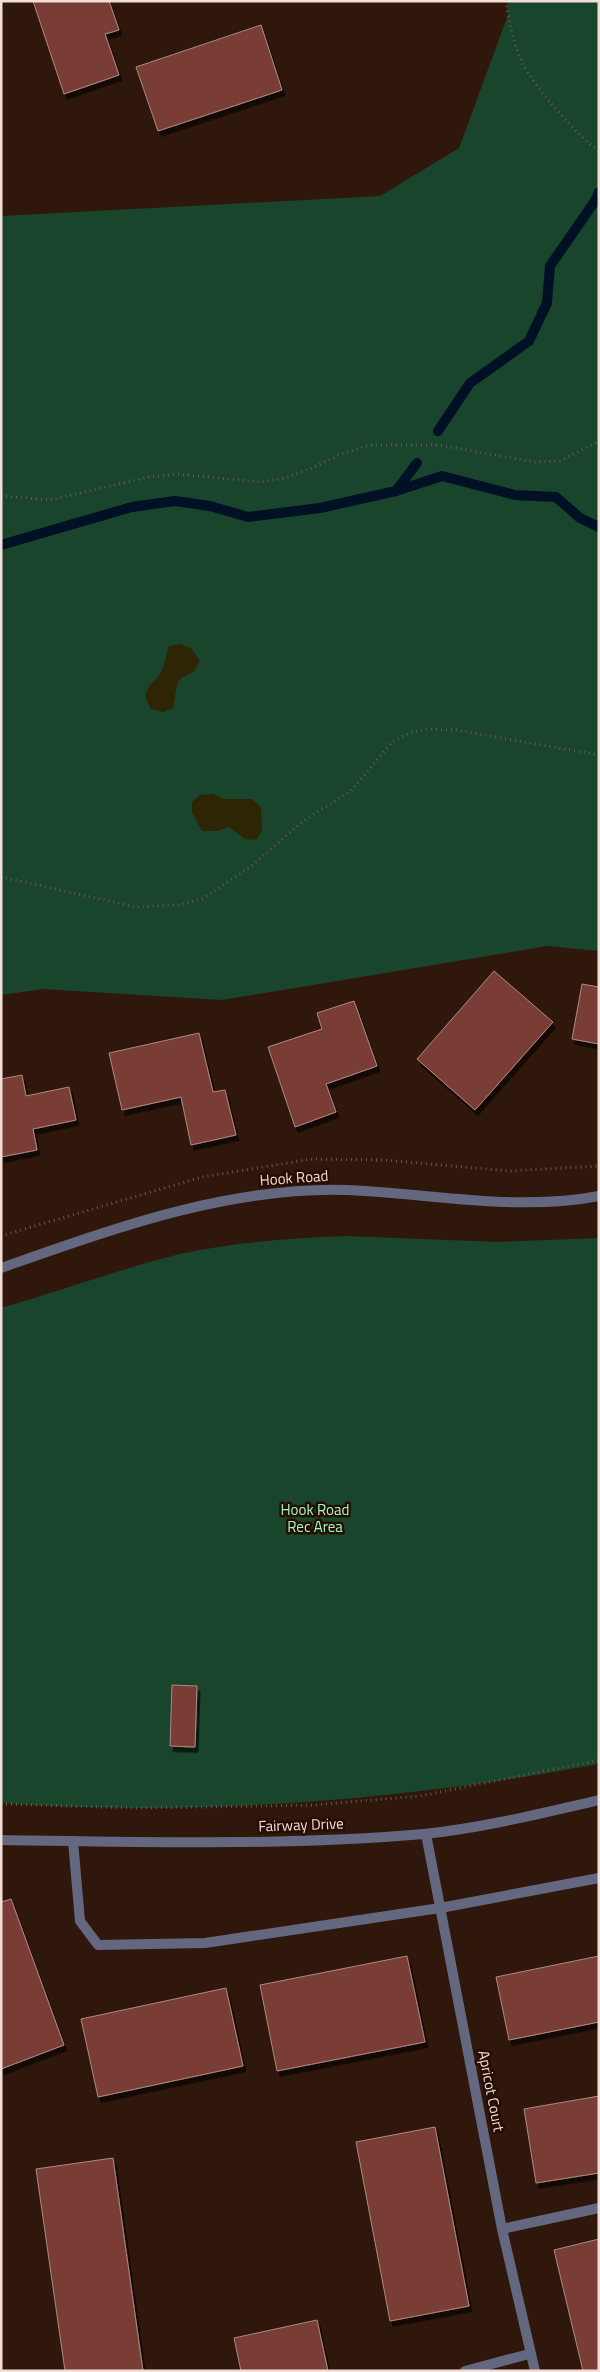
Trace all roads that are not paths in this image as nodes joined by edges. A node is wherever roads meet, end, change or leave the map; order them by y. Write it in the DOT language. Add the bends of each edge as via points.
graph roads {
  1 [pos="599,1196"];
  2 [pos="1,1268"];
  3 [pos="599,1800"];
  4 [pos="426,1834"];
  5 [pos="1,1840"];
  6 [pos="73,1841"];
  7 [pos="599,1878"];
  8 [pos="440,1908"];
  9 [pos="599,2208"];
  10 [pos="502,2229"];
  11 [pos="530,2354"];
  12 [pos="465,2371"];
  13 [pos="534,2371"];
  1 -- 2 [label="street, Hook Road" via="522,1202 345,1190 271,1193 200,1204 129,1223"];
  3 -- 4 [label="street, Fairway Drive" via="521,1818"];
  4 -- 6 [label="street, Fairway Drive" via="280,1843"];
  4 -- 8 [label="street, Apricot Court"];
  5 -- 6 [label="street, Fairway Drive"];
  6 -- 8 [label="street" via="80,1921 98,1946 205,1943"];
  7 -- 8 [label="street"];
  8 -- 10 [label="street, Apricot Court"];
  9 -- 10 [label="street"];
  10 -- 11 [label="street, Apricot Court"];
  11 -- 12 [label="street"];
  11 -- 13 [label="street, Apricot Court"];
}
